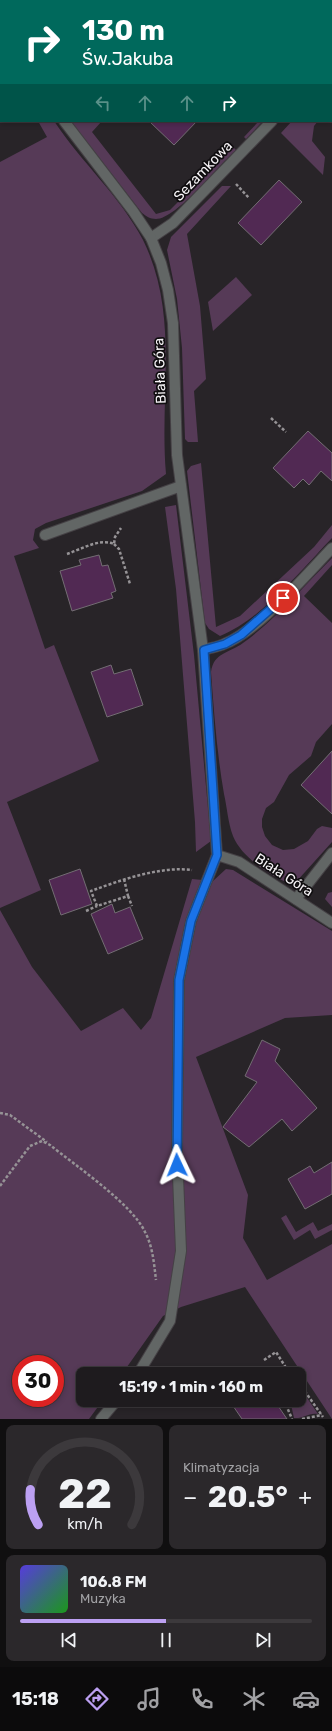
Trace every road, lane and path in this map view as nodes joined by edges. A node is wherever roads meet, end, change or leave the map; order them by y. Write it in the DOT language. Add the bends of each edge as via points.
graph roads {
  1 [pos="65,122"];
  2 [pos="271,122"];
  3 [pos="234,183"];
  4 [pos="250,198"];
  5 [pos="151,238"];
  6 [pos="271,418"];
  7 [pos="286,432"];
  8 [pos="181,486"];
  9 [pos="127,523"];
  10 [pos="45,535"];
  11 [pos="114,544"];
  12 [pos="332,548"];
  13 [pos="67,554"];
  14 [pos="130,584"];
  15 [pos="204,650"];
  16 [pos="332,853"];
  17 [pos="217,855"];
  18 [pos="193,870"];
  19 [pos="124,879"];
  20 [pos="128,896"];
  21 [pos="296,899"];
  22 [pos="98,906"];
  23 [pos="132,906"];
  24 [pos="86,911"];
  25 [pos="332,923"];
  26 [pos="0,1113"];
  27 [pos="50,1145"];
  28 [pos="0,1186"];
  29 [pos="157,1284"];
  30 [pos="264,1360"];
  31 [pos="142,1367"];
  32 [pos="286,1367"];
  33 [pos="306,1393"];
  34 [pos="111,1407"];
  35 [pos="287,1407"];
  36 [pos="100,1419"];
  37 [pos="292,1419"];
  38 [pos="302,1419"];
  1 -- 5 [label="street, Biała Góra" via="134,211"];
  2 -- 5 [label="street, Sezamkowa" via="172,223"];
  3 -- 4 [label="path"];
  5 -- 8 [label="street, Biała Góra" via="168,290 173,323 177,455"];
  6 -- 7 [label="path"];
  8 -- 10 [label="street"];
  8 -- 15 [label="street, Biała Góra"];
  9 -- 11 [label="path" via="115,537"];
  11 -- 13 [label="path" via="99,542"];
  11 -- 14 [label="path" via="119,549"];
  12 -- 15 [label="street" via="283,598 241,635 225,644"];
  15 -- 17 [label="street, Biała Góra"];
  16 -- 21 [label="street"];
  17 -- 21 [label="street, Biała Góra" via="239,862"];
  17 -- 31 [label="street" via="191,921 179,980 177,1151 181,1251 170,1321"];
  18 -- 19 [label="path" via="179,868"];
  19 -- 20 [label="path"];
  19 -- 22 [label="path" via="91,891"];
  20 -- 22 [label="path"];
  20 -- 23 [label="path"];
  21 -- 25 [label="street, Biała Góra"];
  22 -- 24 [label="path"];
  26 -- 27 [label="path" via="10,1115"];
  27 -- 28 [label="path" via="42,1141 30,1146"];
  27 -- 29 [label="path" via="131,1211 145,1231 151,1246"];
  30 -- 32 [label="path" via="276,1352"];
  33 -- 38 [label="path" via="322,1416"];
  34 -- 36 [label="street"];
  35 -- 37 [label="path"];
}
